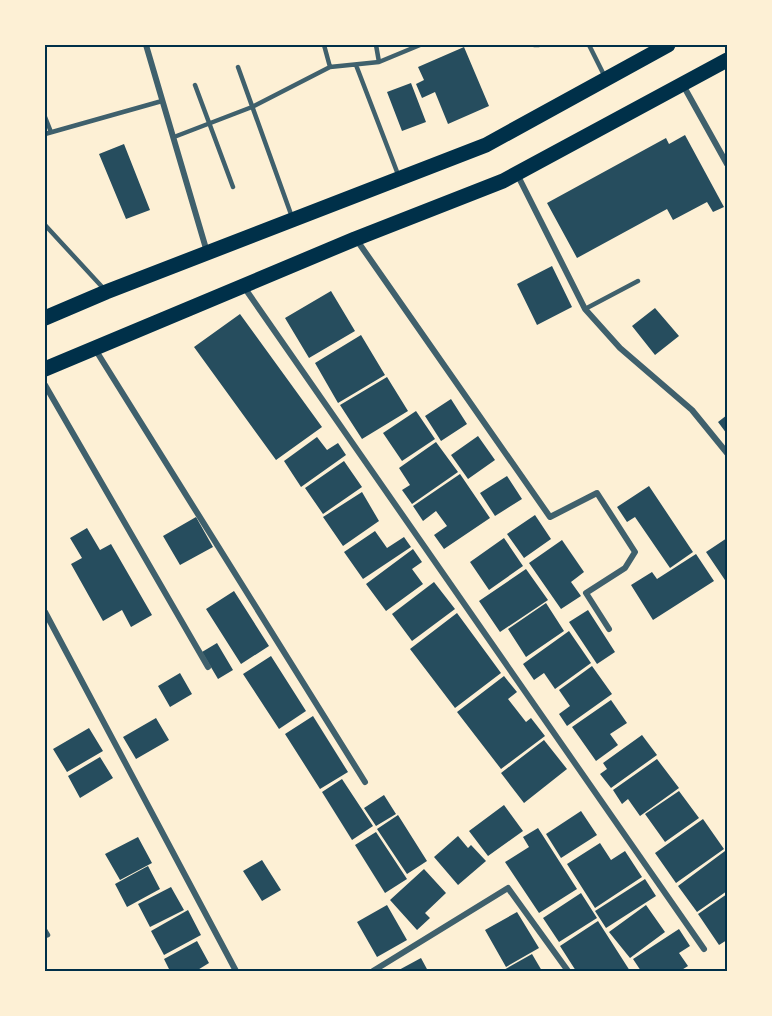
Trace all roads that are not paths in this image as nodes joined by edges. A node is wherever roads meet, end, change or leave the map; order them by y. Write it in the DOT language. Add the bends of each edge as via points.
graph roads {
  1 [pos="147,45"];
  2 [pos="324,45"];
  3 [pos="376,45"];
  4 [pos="420,45"];
  5 [pos="534,45"];
  6 [pos="539,45"];
  7 [pos="589,45"];
  8 [pos="668,45"];
  9 [pos="727,60"];
  10 [pos="380,62"];
  11 [pos="356,65"];
  12 [pos="238,67"];
  13 [pos="330,67"];
  14 [pos="606,79"];
  15 [pos="195,85"];
  16 [pos="683,85"];
  17 [pos="162,101"];
  18 [pos="252,107"];
  19 [pos="45,117"];
  20 [pos="208,124"];
  21 [pos="51,132"];
  22 [pos="45,134"];
  23 [pos="174,137"];
  24 [pos="727,164"];
  25 [pos="517,174"];
  26 [pos="400,178"];
  27 [pos="233,187"];
  28 [pos="293,220"];
  29 [pos="45,225"];
  30 [pos="355,239"];
  31 [pos="207,253"];
  32 [pos="638,281"];
  33 [pos="243,287"];
  34 [pos="106,292"];
  35 [pos="585,309"];
  36 [pos="45,318"];
  37 [pos="95,349"];
  38 [pos="45,369"];
  39 [pos="45,385"];
  40 [pos="727,453"];
  41 [pos="45,612"];
  42 [pos="609,629"];
  43 [pos="207,667"];
  44 [pos="365,782"];
  45 [pos="45,930"];
  46 [pos="45,936"];
  47 [pos="704,949"];
  48 [pos="236,971"];
  49 [pos="373,971"];
  50 [pos="568,971"];
  1 -- 17 [label="street"];
  2 -- 13 [label="lane"];
  3 -- 10 [label="lane"];
  4 -- 10 [label="lane"];
  5 -- 6 [label="lane"];
  7 -- 14 [label="lane"];
  8 -- 14 [label="main road"];
  9 -- 16 [label="main road"];
  10 -- 11 [label="lane"];
  11 -- 13 [label="lane"];
  11 -- 26 [label="lane"];
  12 -- 18 [label="lane"];
  13 -- 18 [label="lane"];
  14 -- 26 [label="main road" via="486,145"];
  15 -- 20 [label="lane"];
  16 -- 24 [label="street"];
  16 -- 25 [label="main road"];
  17 -- 21 [label="lane"];
  17 -- 23 [label="street"];
  18 -- 20 [label="lane"];
  18 -- 28 [label="lane"];
  19 -- 21 [label="lane"];
  20 -- 23 [label="lane"];
  20 -- 27 [label="lane"];
  21 -- 22 [label="lane"];
  23 -- 31 [label="street"];
  25 -- 30 [label="main road"];
  25 -- 35 [label="street"];
  26 -- 28 [label="main road"];
  28 -- 31 [label="main road"];
  29 -- 34 [label="lane"];
  30 -- 33 [label="main road"];
  30 -- 42 [label="street" via="550,517 597,493 635,552 625,568 586,593"];
  31 -- 34 [label="main road"];
  32 -- 35 [label="lane"];
  33 -- 37 [label="main road"];
  33 -- 47 [label="street"];
  34 -- 36 [label="main road"];
  35 -- 40 [label="street" via="620,348 692,410"];
  37 -- 38 [label="main road"];
  37 -- 44 [label="street"];
  39 -- 43 [label="street"];
  41 -- 48 [label="street"];
  45 -- 46 [label="lane"];
  49 -- 50 [label="street" via="508,888"];
}
